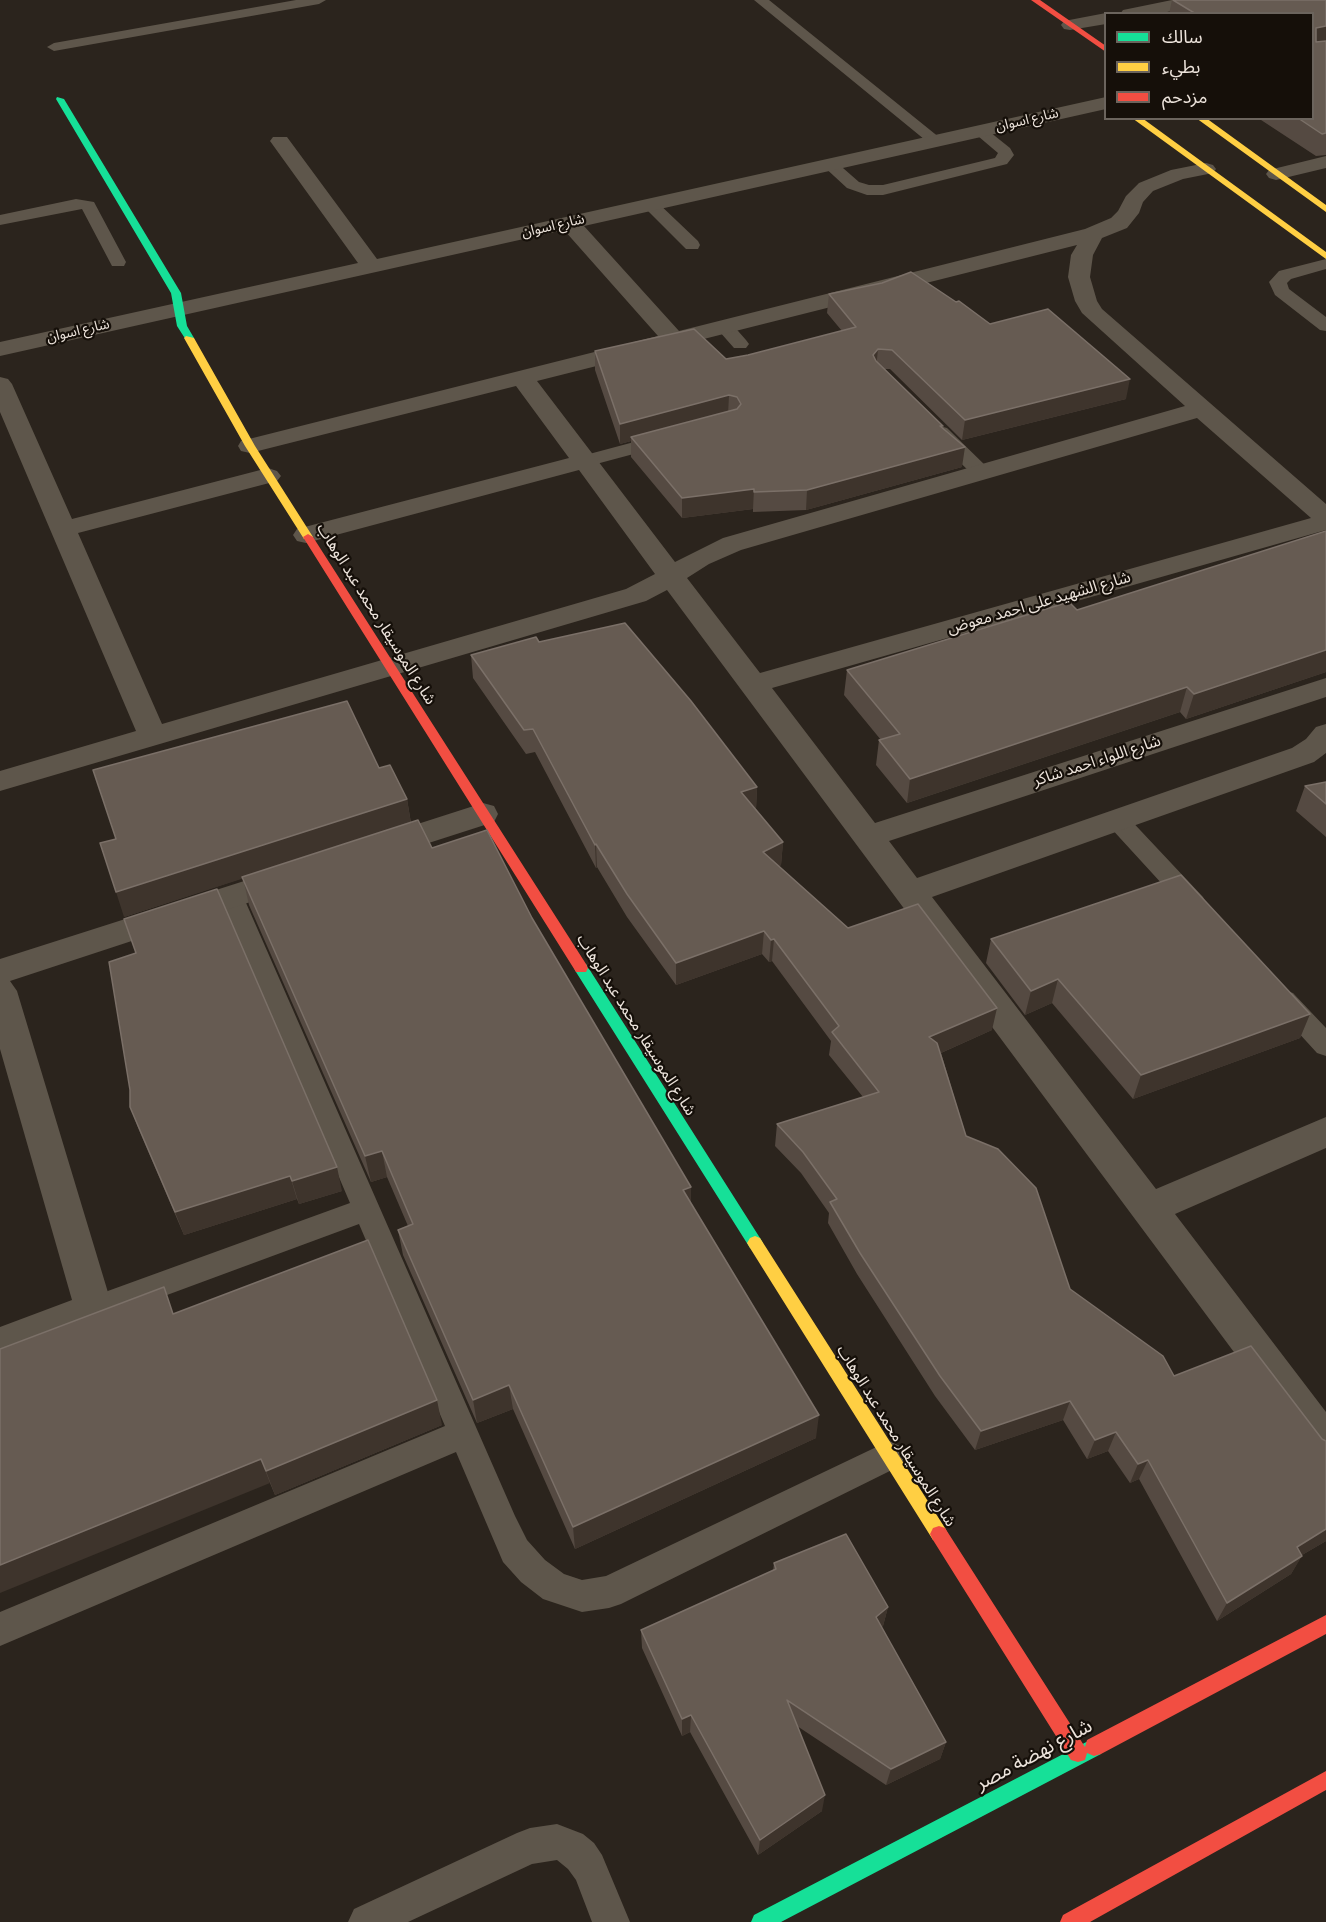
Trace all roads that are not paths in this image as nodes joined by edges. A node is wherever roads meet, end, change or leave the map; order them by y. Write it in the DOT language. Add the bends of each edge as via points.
graph roads {
  1 [pos="320,0"];
  2 [pos="761,0"];
  3 [pos="1035,0"];
  4 [pos="1198,0"];
  5 [pos="1139,12"];
  6 [pos="1104,18"];
  7 [pos="1070,25"];
  8 [pos="54,47"];
  9 [pos="1104,50"];
  10 [pos="60,99"];
  11 [pos="1104,103"];
  12 [pos="1139,120"];
  13 [pos="1152,120"];
  14 [pos="1203,120"];
  15 [pos="980,131"];
  16 [pos="1157,134"];
  17 [pos="280,141"];
  18 [pos="935,141"];
  19 [pos="1326,162"];
  20 [pos="829,164"];
  21 [pos="1206,170"];
  22 [pos="1276,174"];
  23 [pos="650,204"];
  24 [pos="1326,209"];
  25 [pos="0,220"];
  26 [pos="568,222"];
  27 [pos="141,234"];
  28 [pos="1093,234"];
  29 [pos="108,242"];
  30 [pos="692,245"];
  31 [pos="1326,256"];
  32 [pos="118,261"];
  33 [pos="1326,264"];
  34 [pos="371,266"];
  35 [pos="178,309"];
  36 [pos="1326,326"];
  37 [pos="725,327"];
  38 [pos="674,340"];
  39 [pos="741,344"];
  40 [pos="0,349"];
  41 [pos="522,378"];
  42 [pos="0,384"];
  43 [pos="1201,409"];
  44 [pos="924,416"];
  45 [pos="684,435"];
  46 [pos="250,446"];
  47 [pos="585,461"];
  48 [pos="982,472"];
  49 [pos="268,476"];
  50 [pos="1326,520"];
  51 [pos="64,528"];
  52 [pos="306,534"];
  53 [pos="671,576"];
  54 [pos="389,666"];
  55 [pos="753,684"];
  56 [pos="1326,687"];
  57 [pos="1326,734"];
  58 [pos="153,736"];
  59 [pos="0,781"];
  60 [pos="483,814"];
  61 [pos="1117,820"];
  62 [pos="868,836"];
  63 [pos="352,857"];
  64 [pos="319,867"];
  65 [pos="910,893"];
  66 [pos="231,896"];
  67 [pos="1213,923"];
  68 [pos="0,972"];
  69 [pos="1269,985"];
  70 [pos="0,991"];
  71 [pos="6,1035"];
  72 [pos="1326,1046"];
  73 [pos="1326,1132"];
  74 [pos="367,1209"];
  75 [pos="1149,1209"];
  76 [pos="94,1309"];
  77 [pos="0,1344"];
  78 [pos="464,1433"];
  79 [pos="1326,1444"];
  80 [pos="889,1456"];
  81 [pos="1326,1624"];
  82 [pos="0,1629"];
  83 [pos="1078,1753"];
  84 [pos="1326,1780"];
  85 [pos="366,1922"];
  86 [pos="611,1922"];
  87 [pos="761,1922"];
  88 [pos="1070,1922"];
  1 -- 8 [label="lane"];
  2 -- 18 [label="lane"];
  3 -- 7 [label="street"];
  4 -- 5 [label="street"];
  6 -- 7 [label="street"];
  7 -- 9 [label="street"];
  10 -- 27 [label="street, شارع الموسيقار محمد عبد الوهاب"];
  11 -- 15 [label="street, شارع اسوان"];
  12 -- 16 [label="street"];
  13 -- 16 [label="street"];
  14 -- 22 [label="street"];
  15 -- 18 [label="street, شارع اسوان"];
  15 -- 20 [label="lane" via="1005,151 1001,161 875,190 853,185"];
  16 -- 21 [label="street"];
  17 -- 34 [label="street"];
  18 -- 20 [label="street, شارع اسوان"];
  19 -- 22 [label="street"];
  20 -- 23 [label="street, شارع اسوان"];
  21 -- 28 [label="street" via="1172,176 1146,187 1119,223"];
  21 -- 31 [label="street"];
  22 -- 24 [label="street"];
  23 -- 26 [label="street, شارع اسوان"];
  23 -- 30 [label="lane"];
  25 -- 29 [label="lane" via="85,204 90,206"];
  26 -- 34 [label="street, شارع اسوان"];
  26 -- 38 [label="street"];
  27 -- 29 [label="lane"];
  27 -- 35 [label="street, شارع الموسيقار محمد عبد الوهاب" via="176,293"];
  28 -- 37 [label="street"];
  28 -- 43 [label="street" via="1082,255 1079,277 1086,301 1094,313"];
  29 -- 32 [label="lane"];
  33 -- 36 [label="lane" via="1285,275 1278,282 1281,291"];
  34 -- 35 [label="street, شارع اسوان"];
  35 -- 40 [label="street, شارع اسوان"];
  35 -- 46 [label="street, شارع الموسيقار محمد عبد الوهاب" via="182,326"];
  37 -- 38 [label="street"];
  37 -- 39 [label="lane"];
  38 -- 41 [label="street"];
  41 -- 46 [label="street"];
  41 -- 47 [label="street"];
  42 -- 51 [label="street"];
  43 -- 48 [label="street"];
  43 -- 50 [label="street"];
  44 -- 48 [label="lane"];
  45 -- 47 [label="lane"];
  46 -- 49 [label="street, شارع الموسيقار محمد عبد الوهاب"];
  47 -- 52 [label="street"];
  47 -- 53 [label="street"];
  48 -- 53 [label="street" via="732,544"];
  49 -- 51 [label="street"];
  49 -- 52 [label="street, شارع الموسيقار محمد عبد الوهاب"];
  50 -- 55 [label="street, شارع الشهيد على احمد معوض"];
  51 -- 58 [label="street"];
  52 -- 54 [label="street, شارع الموسيقار محمد عبد الوهاب"];
  53 -- 54 [label="street" via="636,595"];
  53 -- 55 [label="street"];
  54 -- 58 [label="street"];
  54 -- 60 [label="street, شارع الموسيقار محمد عبد الوهاب"];
  55 -- 62 [label="street"];
  56 -- 62 [label="street, شارع اللواء احمد شاكر"];
  57 -- 61 [label="street" via="1303,755"];
  58 -- 59 [label="street"];
  60 -- 63 [label="street"];
  60 -- 80 [label="street, شارع الموسيقار محمد عبد الوهاب"];
  61 -- 65 [label="street"];
  61 -- 67 [label="lane"];
  62 -- 65 [label="street"];
  64 -- 66 [label="street"];
  65 -- 75 [label="street"];
  66 -- 68 [label="street"];
  66 -- 74 [label="lane"];
  69 -- 72 [label="lane"];
  70 -- 71 [label="street"];
  71 -- 76 [label="street"];
  73 -- 75 [label="street"];
  74 -- 76 [label="lane"];
  74 -- 78 [label="lane"];
  75 -- 79 [label="street"];
  76 -- 77 [label="street"];
  78 -- 80 [label="lane" via="515,1551 555,1587 582,1596 609,1592"];
  78 -- 82 [label="lane"];
  80 -- 83 [label="street, شارع الموسيقار محمد عبد الوهاب"];
  81 -- 83 [label="street, شارع نهضة مصر"];
  83 -- 87 [label="street, شارع نهضة مصر"];
  84 -- 88 [label="street"];
  85 -- 86 [label="lane" via="530,1846 557,1842 570,1847 585,1862"];
}
